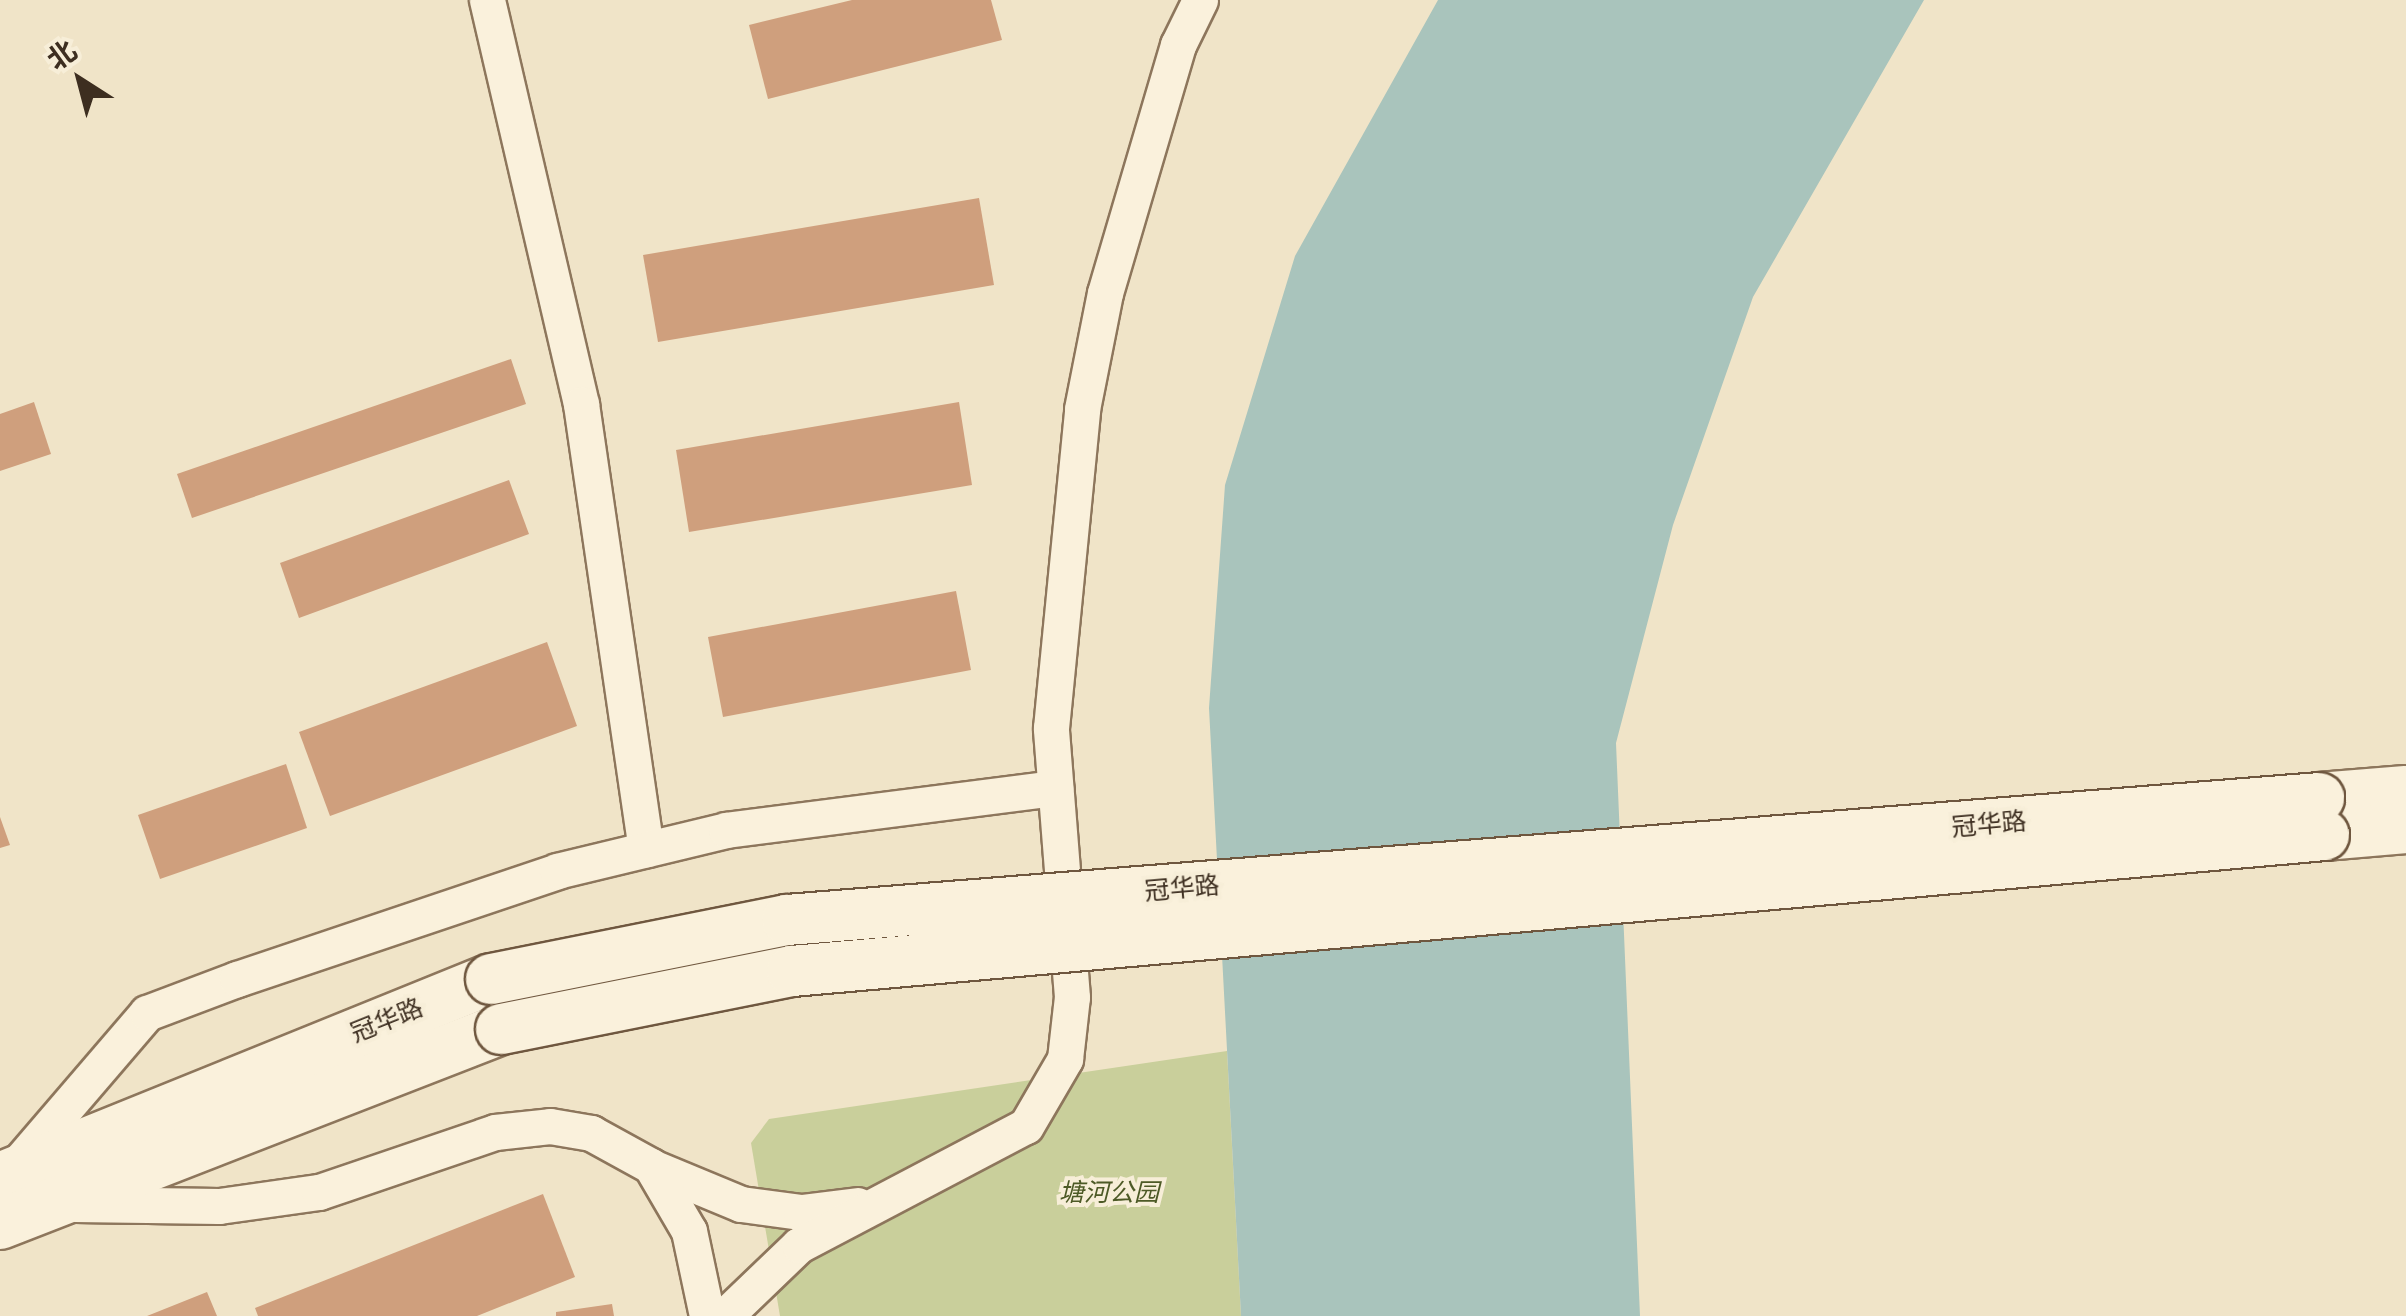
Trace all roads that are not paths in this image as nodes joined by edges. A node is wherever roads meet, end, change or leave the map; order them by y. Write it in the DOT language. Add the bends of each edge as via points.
graph roads {
  1 [pos="487,0"];
  2 [pos="1200,0"];
  3 [pos="1055,788"];
  4 [pos="2406,791"];
  5 [pos="2322,817"];
  6 [pos="2406,828"];
  7 [pos="646,849"];
  8 [pos="651,1166"];
  9 [pos="4,1176"];
  10 [pos="53,1203"];
  11 [pos="874,1203"];
  12 [pos="0,1224"];
  13 [pos="707,1316"];
  14 [pos="725,1316"];
  1 -- 7 [label="street" via="581,404"];
  2 -- 3 [label="street" via="1178,45 1105,293 1082,410 1052,728"];
  3 -- 7 [label="street" via="726,830"];
  3 -- 11 [label="street" via="1072,997 1052,1092 990,1152"];
  4 -- 5 [label="main road, 冠华路"];
  5 -- 6 [label="main road, 冠华路"];
  5 -- 9 [label="main road, 冠华路, bridge" via="787,920 490,979"];
  5 -- 10 [label="main road, 冠华路, bridge" via="792,971 502,1030"];
  7 -- 9 [label="street" via="386,926 147,1013"];
  8 -- 10 [label="street" via="590,1134 550,1126 495,1132 320,1192 220,1206"];
  8 -- 11 [label="street" via="741,1204 801,1212"];
  8 -- 13 [label="street" via="689,1231"];
  10 -- 12 [label="main road, 冠华路"];
  11 -- 14 [label="street" via="800,1245"];
}
